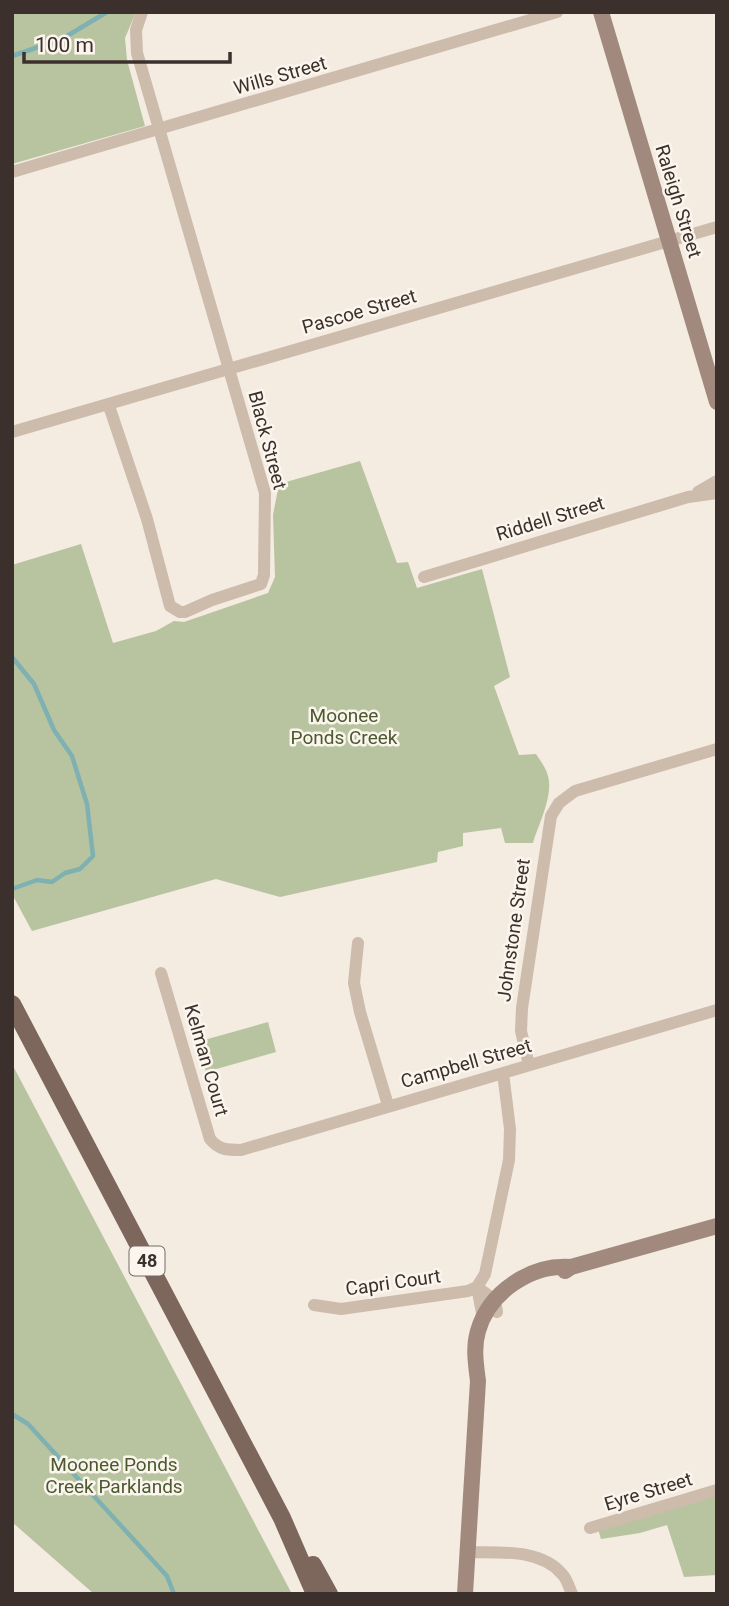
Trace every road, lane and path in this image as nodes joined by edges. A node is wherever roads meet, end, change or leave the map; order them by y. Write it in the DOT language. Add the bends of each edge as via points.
graph roads {
  1 [pos="142,12"];
  2 [pos="557,12"];
  3 [pos="601,12"];
  4 [pos="159,130"];
  5 [pos="12,172"];
  6 [pos="717,228"];
  7 [pos="668,241"];
  8 [pos="229,369"];
  9 [pos="717,402"];
  10 [pos="109,406"];
  11 [pos="12,432"];
  12 [pos="717,481"];
  13 [pos="717,494"];
  14 [pos="688,497"];
  15 [pos="424,577"];
  16 [pos="717,749"];
  17 [pos="358,943"];
  18 [pos="161,973"];
  19 [pos="12,1004"];
  20 [pos="717,1010"];
  21 [pos="529,1065"];
  22 [pos="503,1073"];
  23 [pos="388,1105"];
  24 [pos="225,1150"];
  25 [pos="717,1226"];
  26 [pos="477,1287"];
  27 [pos="314,1305"];
  28 [pos="492,1310"];
  29 [pos="717,1490"];
  30 [pos="282,1518"];
  31 [pos="590,1528"];
  32 [pos="467,1552"];
  33 [pos="315,1594"];
  34 [pos="330,1594"];
  35 [pos="465,1594"];
  36 [pos="572,1594"];
  1 -- 4 [label="street, Black Street" via="136,30 137,53"];
  2 -- 4 [label="street, Wills Street"];
  3 -- 7 [label="street, Raleigh Street"];
  4 -- 5 [label="street, Wills Street"];
  4 -- 8 [label="street, Black Street"];
  6 -- 7 [label="street, Pascoe Street"];
  7 -- 8 [label="street, Pascoe Street"];
  7 -- 9 [label="street, Raleigh Street"];
  8 -- 10 [label="street, Pascoe Street"];
  8 -- 10 [label="street, Black Street" via="265,493 264,575 256,587 185,612 174,610 168,601 144,509"];
  10 -- 11 [label="street, Pascoe Street"];
  12 -- 14 [label="street, Riddell Street"];
  13 -- 14 [label="street, Riddell Street"];
  14 -- 15 [label="street, Riddell Street"];
  16 -- 21 [label="street, Johnstone Street" via="575,791 559,803 551,817 522,1007 521,1031"];
  17 -- 23 [label="street" via="354,984 359,1012"];
  18 -- 24 [label="street, Kelman Court" via="210,1139"];
  19 -- 30 [label="main road, 48"];
  20 -- 21 [label="street, Campbell Street"];
  21 -- 22 [label="street, Campbell Street"];
  22 -- 23 [label="street, Campbell Street"];
  22 -- 26 [label="street" via="509,1160 485,1274"];
  23 -- 24 [label="street, Campbell Street" via="241,1150"];
  25 -- 28 [label="street" via="571,1267 533,1273 514,1282"];
  26 -- 27 [label="street, Capri Court" via="341,1309"];
  26 -- 28 [label="street"];
  26 -- 28 [label="street"];
  28 -- 32 [label="street" via="476,1341 478,1381"];
  29 -- 31 [label="street, Eyre Street"];
  30 -- 33 [label="main road, 48"];
  30 -- 34 [label="main road, 48"];
  32 -- 35 [label="street"];
  32 -- 36 [label="street" via="536,1558 563,1575"];
}
